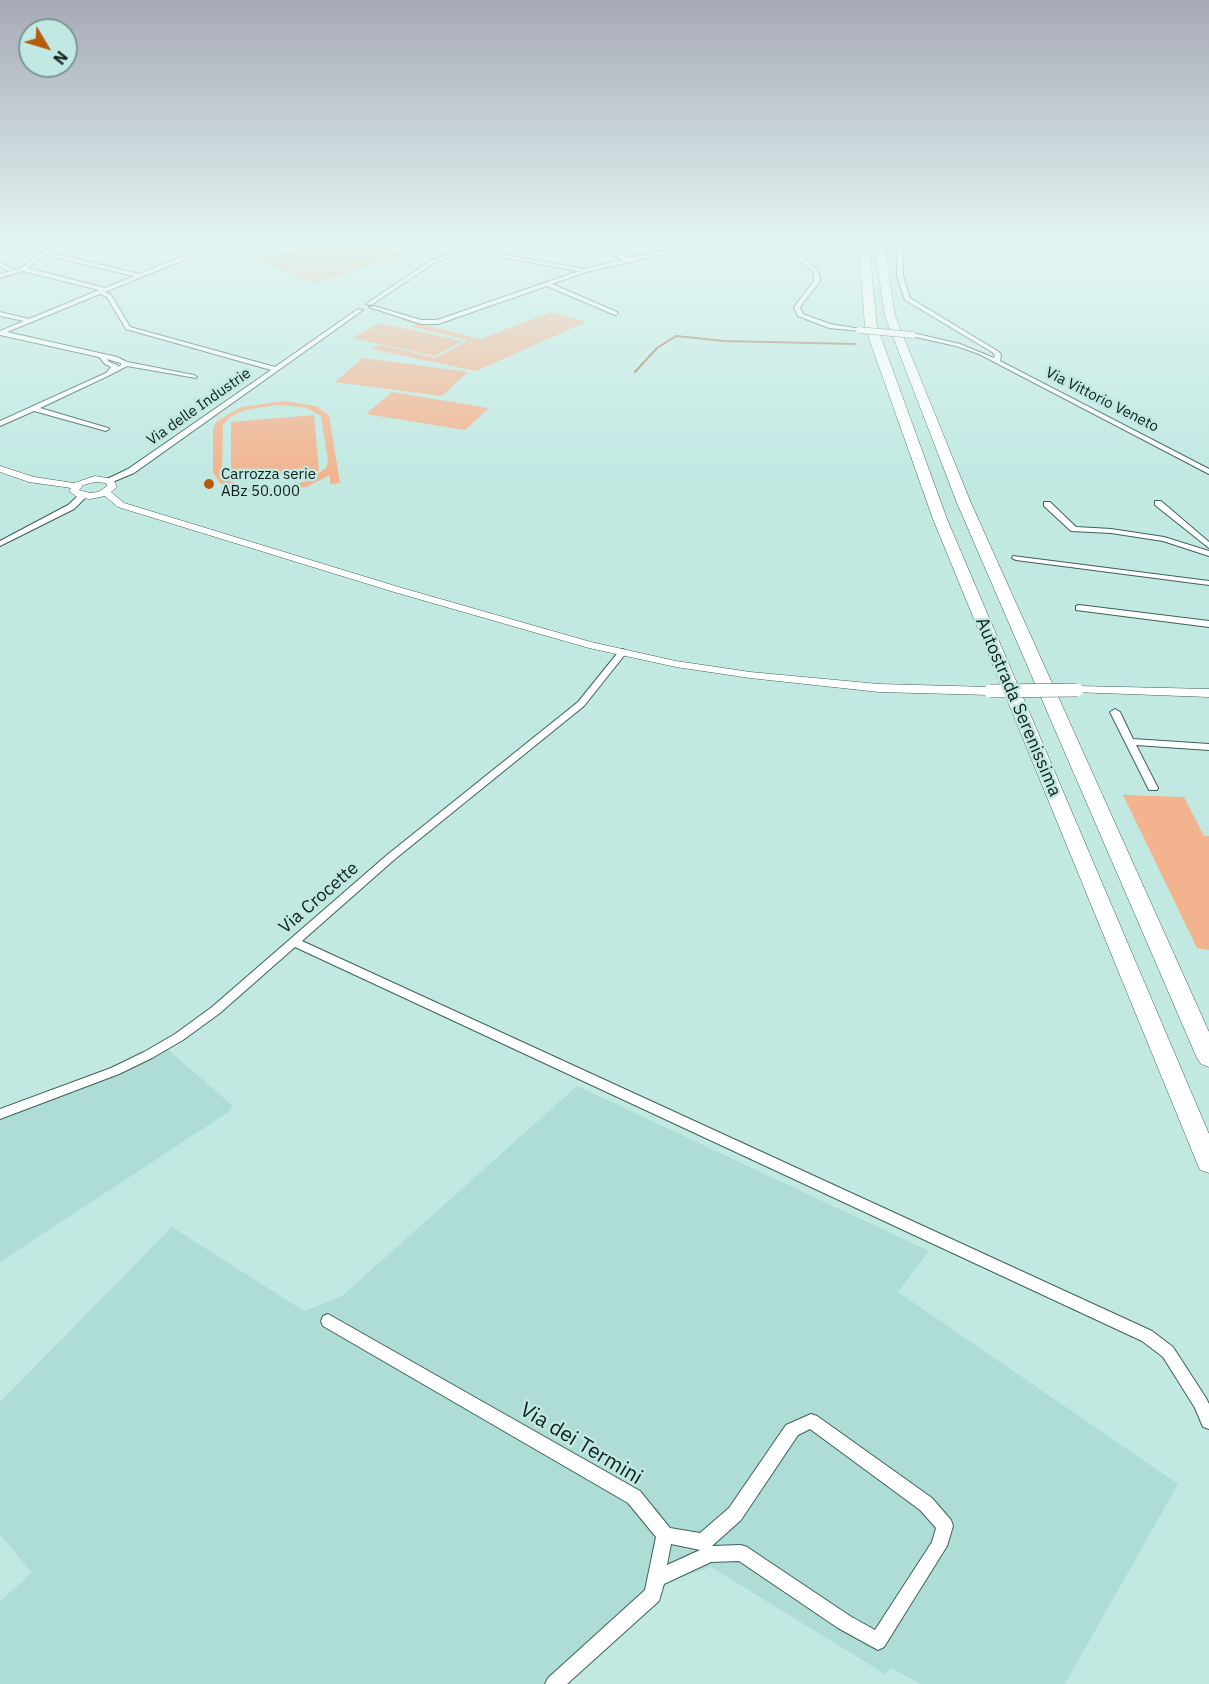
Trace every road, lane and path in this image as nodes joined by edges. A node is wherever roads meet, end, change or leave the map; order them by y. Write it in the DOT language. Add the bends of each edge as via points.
graph roads {
  1 [pos="25,320"];
  2 [pos="34,320"];
  3 [pos="123,320"];
  4 [pos="346,320"];
  5 [pos="416,320"];
  6 [pos="444,320"];
  7 [pos="812,320"];
  8 [pos="870,320"];
  9 [pos="891,320"];
  10 [pos="941,320"];
  11 [pos="31,321"];
  12 [pos="1,333"];
  13 [pos="102,357"];
  14 [pos="997,361"];
  15 [pos="124,363"];
  16 [pos="276,369"];
  17 [pos="108,374"];
  18 [pos="194,377"];
  19 [pos="36,409"];
  20 [pos="0,424"];
  21 [pos="106,429"];
  22 [pos="0,470"];
  23 [pos="1209,472"];
  24 [pos="76,486"];
  25 [pos="108,486"];
  26 [pos="84,495"];
  27 [pos="1158,503"];
  28 [pos="1047,504"];
  29 [pos="2,542"];
  30 [pos="1209,546"];
  31 [pos="1209,554"];
  32 [pos="1016,558"];
  33 [pos="1209,583"];
  34 [pos="1079,608"];
  35 [pos="1209,624"];
  36 [pos="623,652"];
  37 [pos="1209,693"];
  38 [pos="1114,712"];
  39 [pos="1131,742"];
  40 [pos="1209,747"];
  41 [pos="1153,788"];
  42 [pos="293,942"];
  43 [pos="1209,1058"];
  44 [pos="0,1114"];
  45 [pos="1209,1163"];
  46 [pos="328,1321"];
  47 [pos="1209,1422"];
  48 [pos="665,1535"];
  49 [pos="656,1580"];
  50 [pos="554,1684"];
  1 -- 11 [label="street"];
  2 -- 11 [label="street"];
  3 -- 16 [label="street" via="134,330"];
  4 -- 16 [label="street, Via delle Industrie"];
  5 -- 6 [label="street" via="431,324"];
  7 -- 14 [label="street, Via Vittorio Veneto, bridge" via="829,326 913,335 958,345"];
  8 -- 45 [label="highway, Autostrada Serenissima" via="940,519"];
  9 -- 43 [label="highway, Autostrada Serenissima" via="964,503"];
  10 -- 14 [label="street" via="994,351"];
  11 -- 12 [label="street"];
  12 -- 13 [label="street"];
  13 -- 15 [label="street"];
  13 -- 17 [label="street" via="115,366"];
  14 -- 23 [label="street, Via Vittorio Veneto"];
  15 -- 17 [label="street"];
  15 -- 18 [label="street"];
  16 -- 25 [label="street, Via delle Industrie"];
  17 -- 19 [label="street"];
  19 -- 20 [label="street"];
  19 -- 21 [label="street"];
  22 -- 24 [label="street" via="32,480"];
  24 -- 25 [label="street" via="89,480"];
  24 -- 26 [label="street" via="76,493"];
  25 -- 26 [label="street"];
  25 -- 36 [label="street" via="121,505 398,590"];
  26 -- 29 [label="street" via="71,507"];
  27 -- 30 [label="street"];
  28 -- 31 [label="street" via="1074,529 1164,538"];
  32 -- 33 [label="street"];
  34 -- 35 [label="street"];
  36 -- 37 [label="street, bridge" via="735,673 879,688"];
  36 -- 42 [label="street, Via Crocette" via="581,704 391,857"];
  38 -- 39 [label="street"];
  39 -- 40 [label="street"];
  39 -- 41 [label="street"];
  42 -- 44 [label="street, Via Crocette" via="180,1037 115,1071"];
  42 -- 47 [label="street" via="1146,1336 1168,1353"];
  46 -- 48 [label="street, Via dei Termini" via="634,1497"];
  48 -- 49 [label="street"];
  48 -- 49 [label="street" via="703,1542 735,1514 792,1430 811,1421 926,1504 945,1526 939,1546 878,1641 741,1553 710,1554"];
  49 -- 50 [label="street" via="653,1595"];
}
